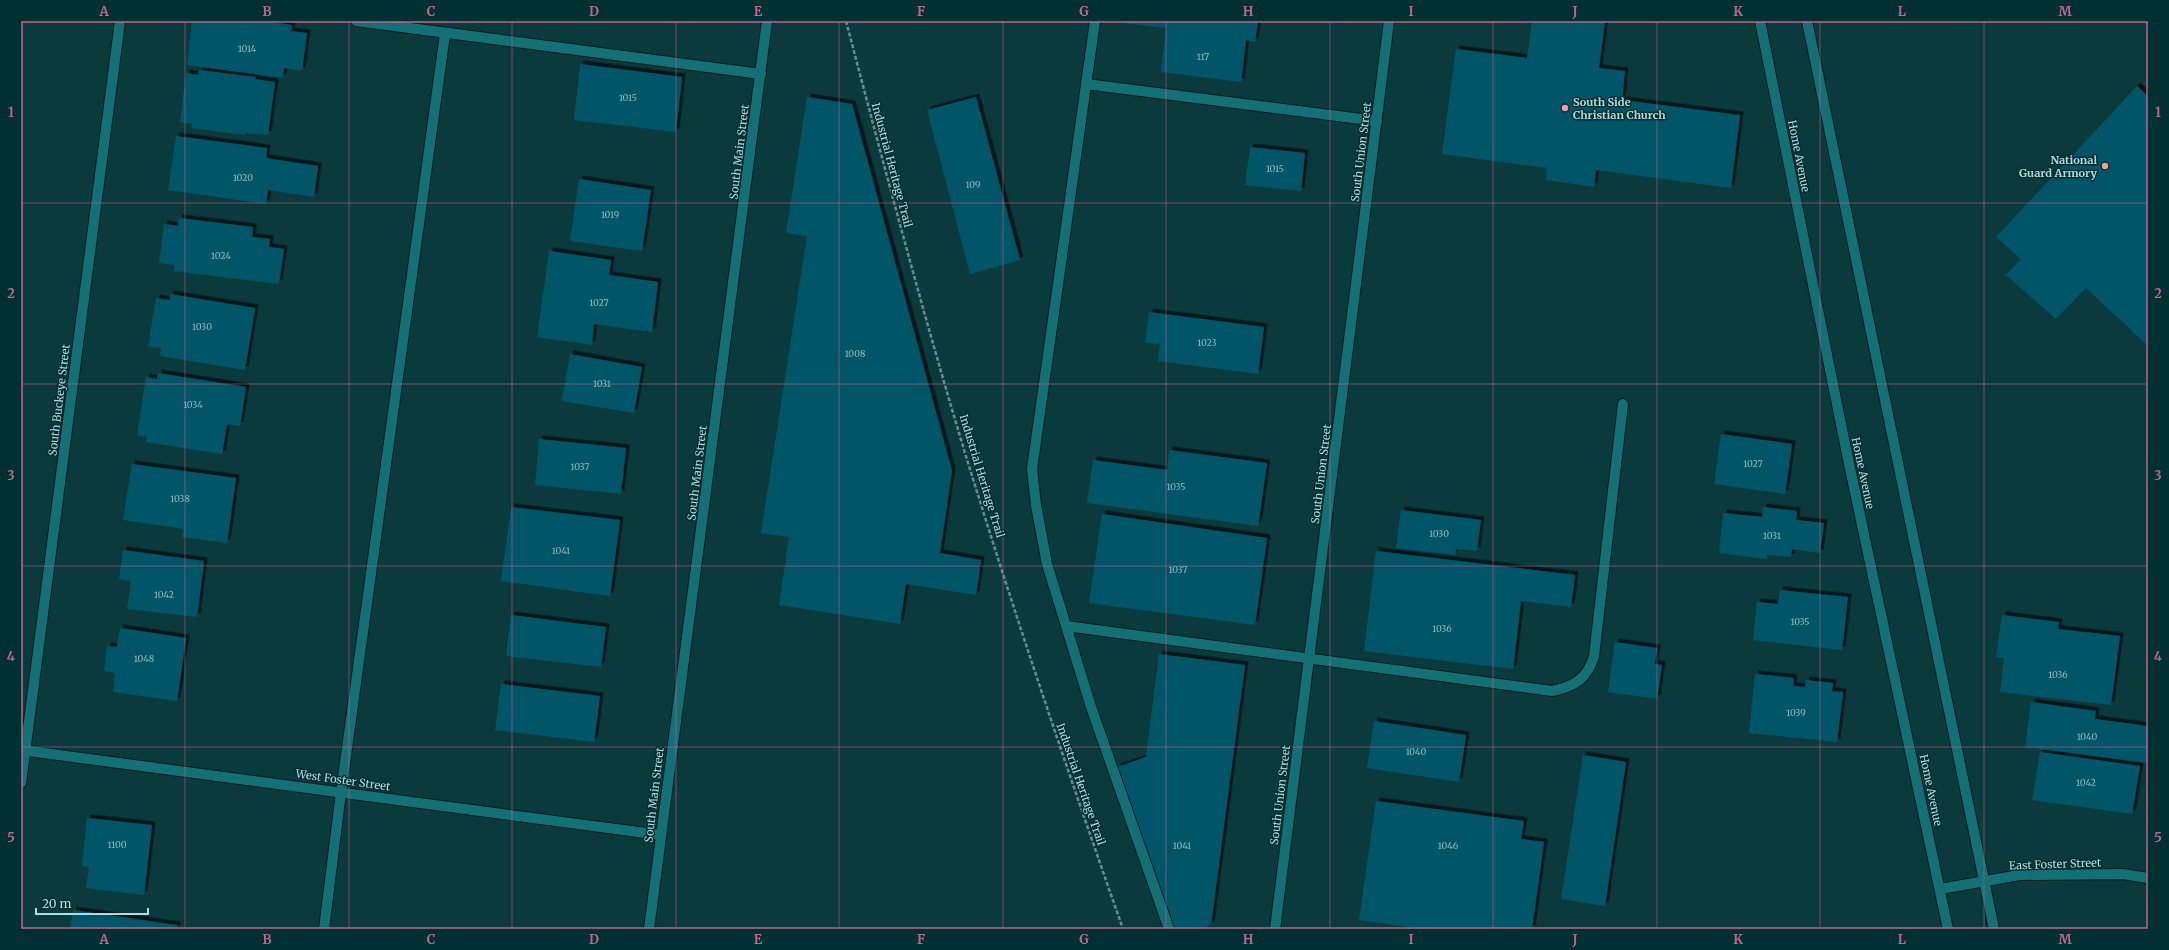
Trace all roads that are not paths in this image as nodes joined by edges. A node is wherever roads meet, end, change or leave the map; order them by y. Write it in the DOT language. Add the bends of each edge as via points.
graph roads {
  1 [pos="120,21"];
  2 [pos="356,21"];
  3 [pos="767,21"];
  4 [pos="1095,21"];
  5 [pos="1389,21"];
  6 [pos="1760,21"];
  7 [pos="1807,21"];
  8 [pos="445,34"];
  9 [pos="761,74"];
  10 [pos="1086,84"];
  11 [pos="1377,121"];
  12 [pos="1623,404"];
  13 [pos="1066,626"];
  14 [pos="1310,659"];
  15 [pos="23,751"];
  16 [pos="21,783"];
  17 [pos="341,792"];
  18 [pos="661,835"];
  19 [pos="2148,878"];
  20 [pos="1984,882"];
  21 [pos="1940,889"];
  22 [pos="324,929"];
  23 [pos="649,929"];
  24 [pos="1169,929"];
  25 [pos="1275,929"];
  26 [pos="1948,929"];
  27 [pos="1994,929"];
  1 -- 15 [label="street, South Buckeye Street"];
  2 -- 8 [label="street"];
  3 -- 9 [label="street, South Main Street"];
  4 -- 10 [label="street"];
  5 -- 11 [label="street, South Union Street"];
  6 -- 21 [label="street, Home Avenue" via="1850,467"];
  7 -- 20 [label="street"];
  8 -- 9 [label="street"];
  8 -- 17 [label="street"];
  9 -- 18 [label="street, South Main Street"];
  10 -- 11 [label="street"];
  10 -- 13 [label="street" via="1032,470 1047,564"];
  11 -- 14 [label="street, South Union Street"];
  12 -- 14 [label="street" via="1594,656 1591,668 1582,679 1568,688 1552,692"];
  13 -- 14 [label="street"];
  13 -- 24 [label="street" via="1091,707"];
  14 -- 25 [label="street, South Union Street"];
  15 -- 16 [label="street, South Buckeye Street"];
  15 -- 17 [label="street, West Foster Street"];
  17 -- 18 [label="street, West Foster Street"];
  17 -- 22 [label="street"];
  18 -- 23 [label="street, South Main Street"];
  19 -- 20 [label="street, East Foster Street" via="2123,874 2020,875"];
  20 -- 21 [label="street, East Foster Street"];
  20 -- 27 [label="street"];
  21 -- 26 [label="street, Home Avenue"];
}
